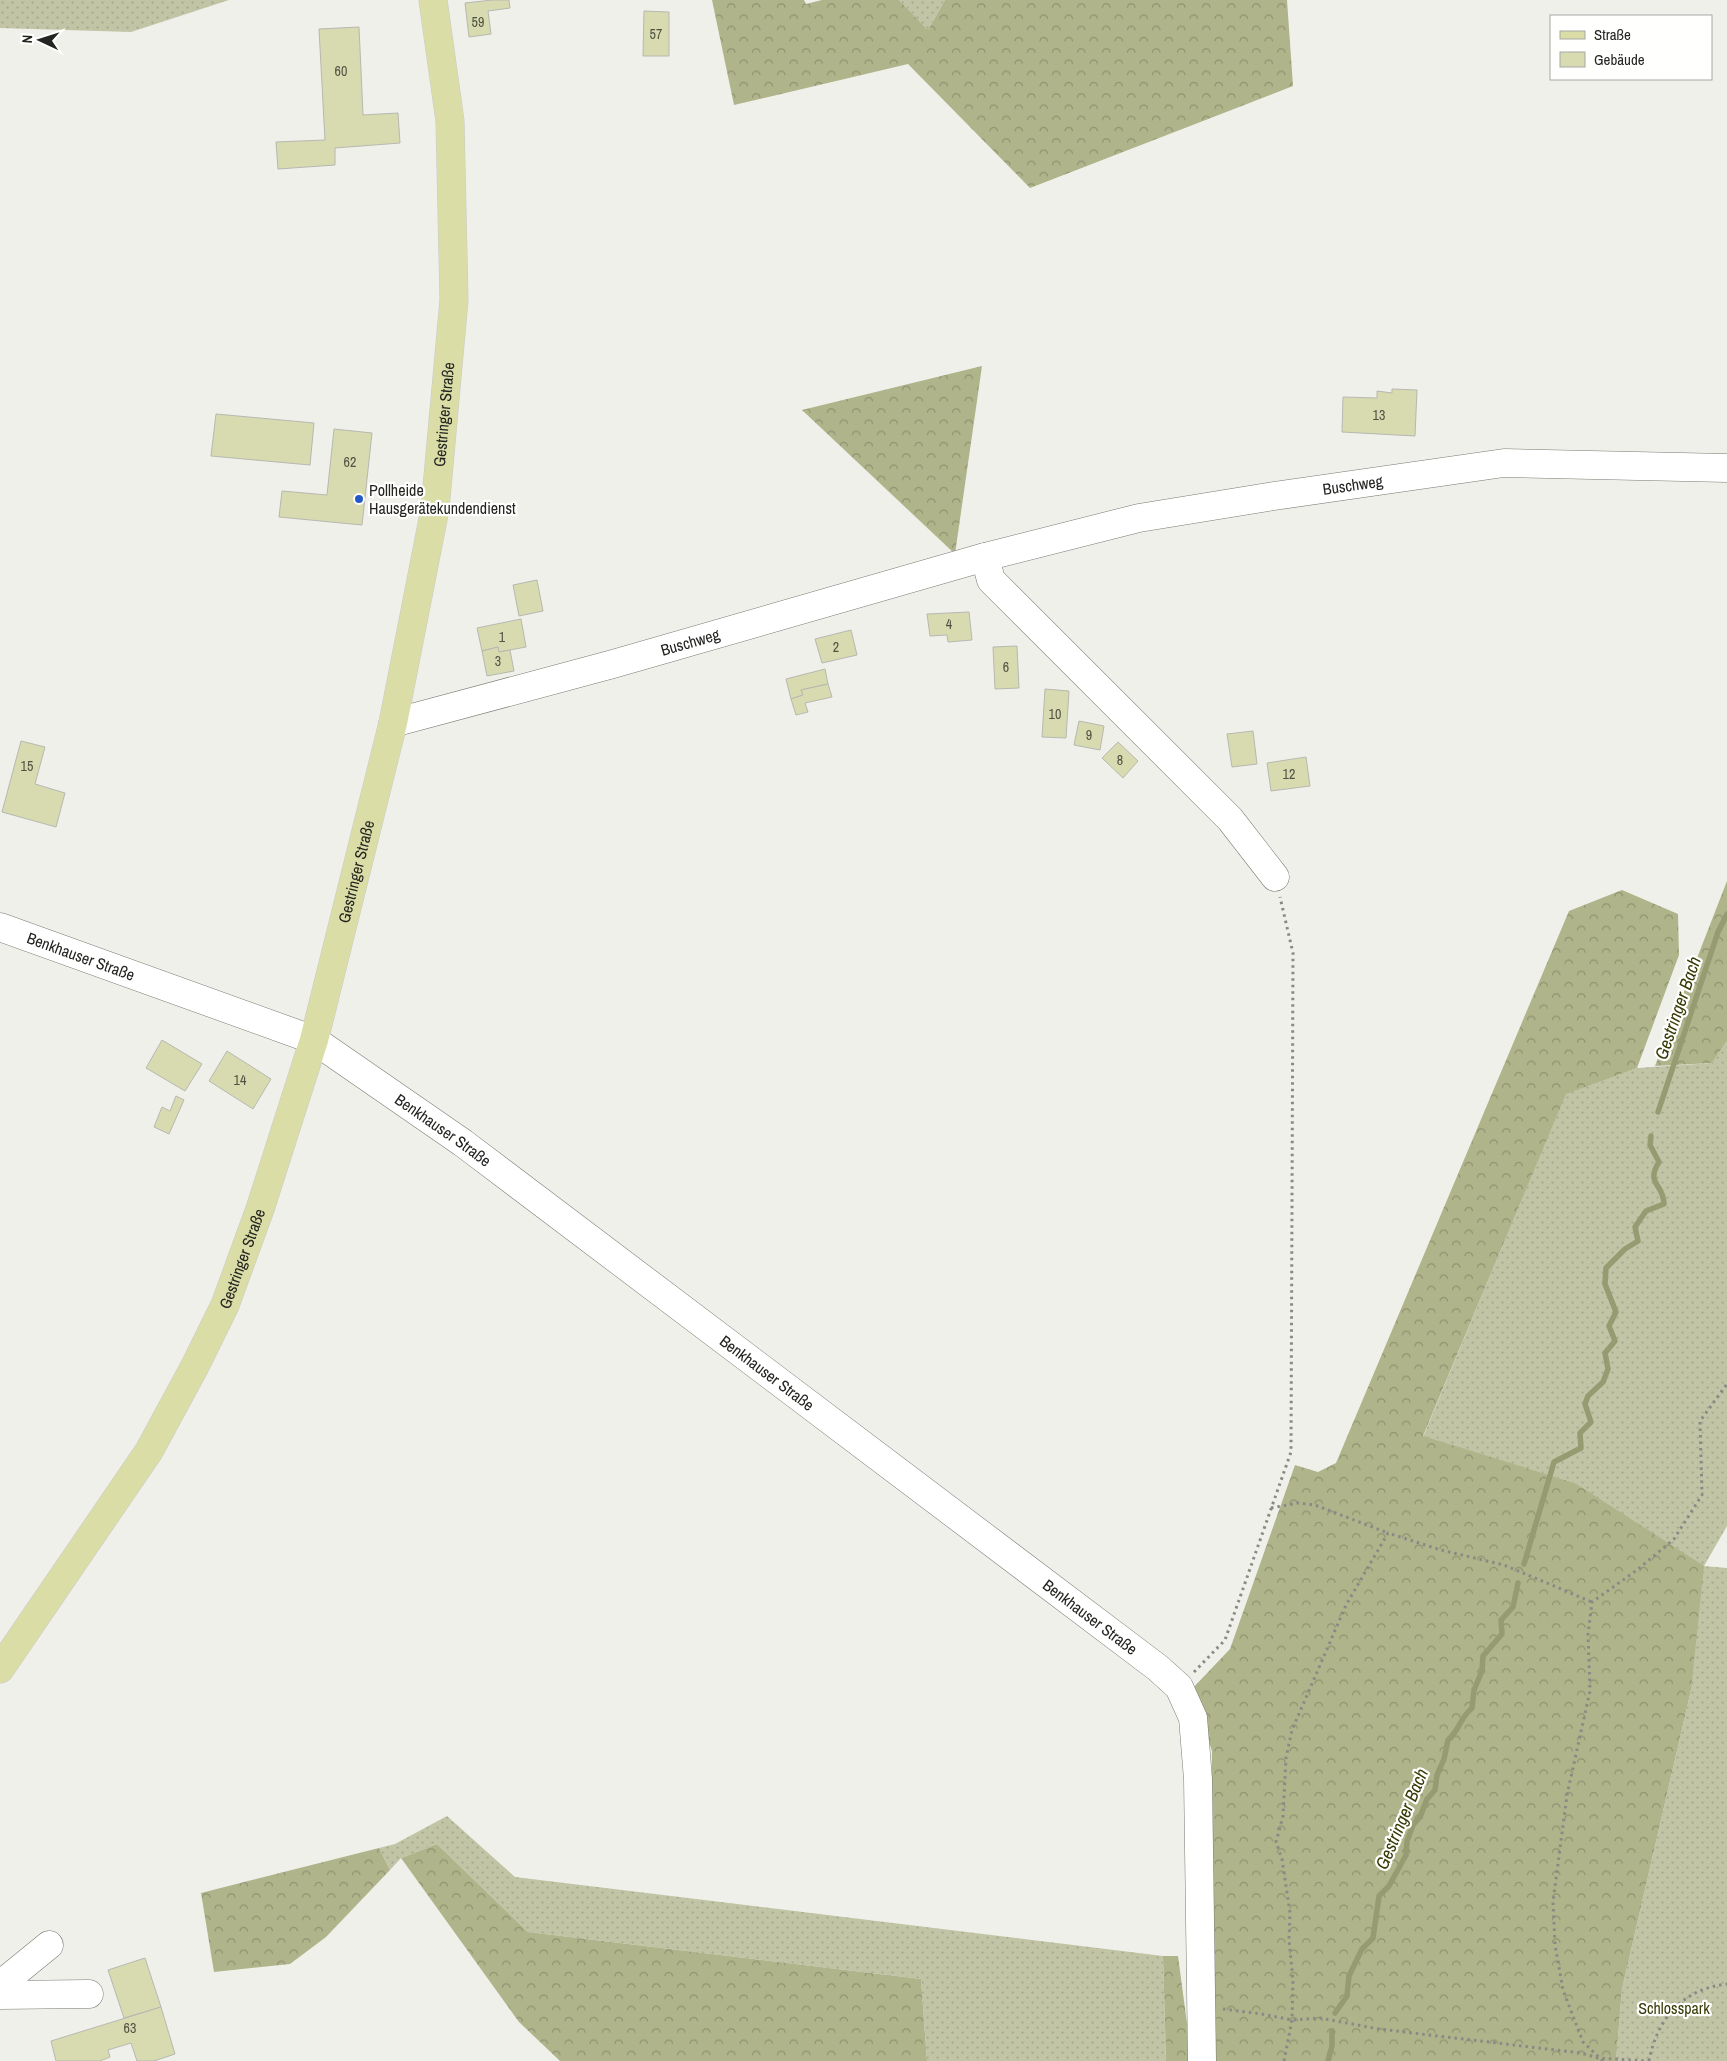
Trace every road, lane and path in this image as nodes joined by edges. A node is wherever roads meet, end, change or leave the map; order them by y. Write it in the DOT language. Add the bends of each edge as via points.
graph roads {
  1 [pos="433,0"];
  2 [pos="1727,468"];
  3 [pos="985,557"];
  4 [pos="393,723"];
  5 [pos="1275,876"];
  6 [pos="0,927"];
  7 [pos="314,1040"];
  8 [pos="1727,1384"];
  9 [pos="1271,1508"];
  10 [pos="1388,1533"];
  11 [pos="1592,1602"];
  12 [pos="0,1669"];
  13 [pos="1179,1687"];
  14 [pos="49,1945"];
  15 [pos="1727,1984"];
  16 [pos="0,1985"];
  17 [pos="89,1994"];
  18 [pos="0,1995"];
  19 [pos="1200,2006"];
  20 [pos="1292,2020"];
  21 [pos="1598,2058"];
  22 [pos="1202,2061"];
  23 [pos="1284,2061"];
  24 [pos="1603,2061"];
  25 [pos="1649,2061"];
  1 -- 4 [label="main road, Gestringer Straße" via="450,121 454,300 435,510"];
  2 -- 3 [label="street, Buschweg" via="1504,463 1139,518"];
  3 -- 4 [label="street, Buschweg" via="613,664"];
  3 -- 5 [label="street" via="991,580 1230,819"];
  4 -- 7 [label="main road, Gestringer Straße"];
  5 -- 9 [label="path" via="1293,953 1291,1452"];
  6 -- 7 [label="street, Benkhauser Straße"];
  7 -- 12 [label="main road, Gestringer Straße" via="260,1210 225,1305 195,1366 149,1451"];
  7 -- 13 [label="street, Benkhauser Straße" via="464,1144"];
  8 -- 11 [label="path" via="1700,1421 1702,1495 1674,1539"];
  9 -- 10 [label="path" via="1298,1503 1315,1505"];
  9 -- 13 [label="path" via="1225,1640"];
  10 -- 11 [label="path" via="1504,1565"];
  10 -- 20 [label="path" via="1346,1605 1292,1730 1286,1758 1283,1816 1276,1842 1282,1859 1290,1913"];
  11 -- 21 [label="path" via="1588,1634 1590,1691 1567,1795 1553,1902 1563,1990 1583,2042"];
  13 -- 19 [label="street, Benkhauser Straße" via="1193,1718 1198,1779"];
  14 -- 16 [label="street"];
  15 -- 25 [label="path" via="1701,1991 1680,2002 1656,2031"];
  17 -- 18 [label="street"];
  19 -- 20 [label="path"];
  19 -- 22 [label="street, Benkhauser Straße"];
  20 -- 21 [label="path" via="1320,2018 1379,2029 1581,2053"];
  20 -- 23 [label="path"];
  21 -- 24 [label="path"];
  21 -- 25 [label="path"];
}
